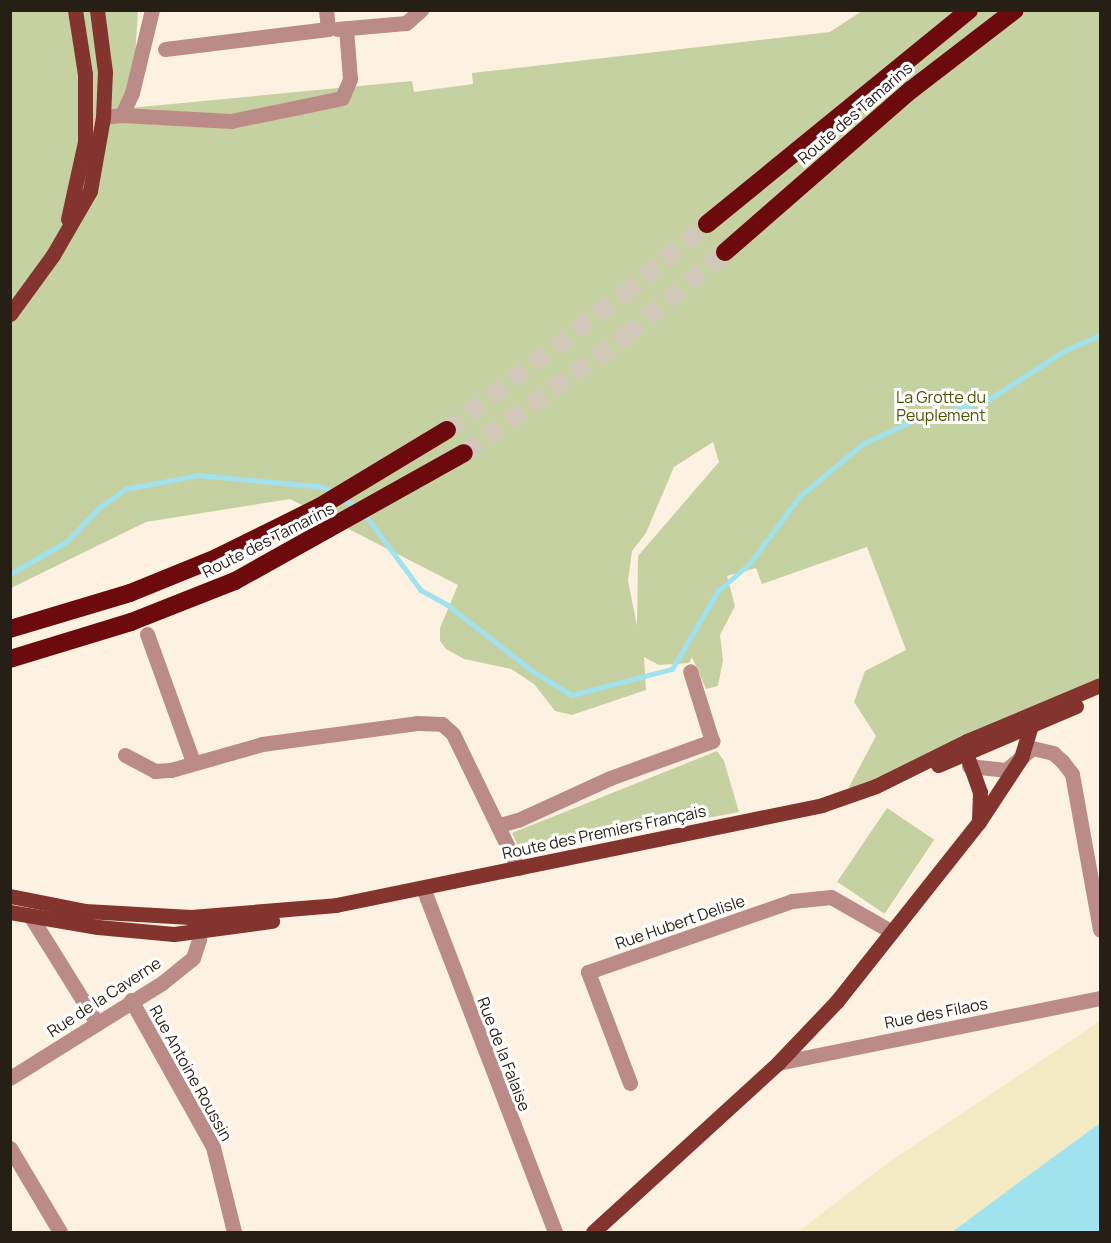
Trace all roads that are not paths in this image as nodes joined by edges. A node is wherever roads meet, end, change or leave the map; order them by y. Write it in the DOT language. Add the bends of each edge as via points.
graph roads {
  1 [pos="75,10"];
  2 [pos="97,10"];
  3 [pos="152,10"];
  4 [pos="326,10"];
  5 [pos="422,10"];
  6 [pos="969,10"];
  7 [pos="1015,10"];
  8 [pos="346,28"];
  9 [pos="328,29"];
  10 [pos="165,49"];
  11 [pos="122,115"];
  12 [pos="104,117"];
  13 [pos="707,224"];
  14 [pos="64,237"];
  15 [pos="725,252"];
  16 [pos="10,314"];
  17 [pos="447,430"];
  18 [pos="464,453"];
  19 [pos="10,629"];
  20 [pos="147,634"];
  21 [pos="10,659"];
  22 [pos="690,671"];
  23 [pos="1101,685"];
  24 [pos="1101,696"];
  25 [pos="1031,726"];
  26 [pos="967,753"];
  27 [pos="125,756"];
  28 [pos="1021,758"];
  29 [pos="194,762"];
  30 [pos="979,822"];
  31 [pos="499,825"];
  32 [pos="519,868"];
  33 [pos="423,888"];
  34 [pos="10,896"];
  35 [pos="336,905"];
  36 [pos="10,912"];
  37 [pos="32,917"];
  38 [pos="191,917"];
  39 [pos="1101,930"];
  40 [pos="892,932"];
  41 [pos="198,933"];
  42 [pos="1101,998"];
  43 [pos="131,1000"];
  44 [pos="97,1023"];
  45 [pos="778,1063"];
  46 [pos="10,1078"];
  47 [pos="630,1083"];
  48 [pos="10,1148"];
  49 [pos="60,1233"];
  50 [pos="234,1233"];
  51 [pos="555,1233"];
  52 [pos="593,1233"];
  1 -- 14 [label="main road" via="86,74 85,142"];
  2 -- 12 [label="main road" via="105,72"];
  3 -- 11 [label="street" via="143,56"];
  4 -- 9 [label="street"];
  5 -- 8 [label="street" via="406,23"];
  6 -- 13 [label="highway, Route des Tamarins"];
  7 -- 15 [label="highway, Route des Tamarins" via="911,90"];
  8 -- 9 [label="street"];
  8 -- 11 [label="street" via="350,79 342,98 231,121"];
  9 -- 10 [label="street"];
  11 -- 12 [label="street"];
  12 -- 14 [label="main road" via="90,191"];
  14 -- 16 [label="main road"];
  17 -- 19 [label="highway, Route des Tamarins" via="321,506 216,558 130,593"];
  18 -- 21 [label="highway, Route des Tamarins" via="235,581 131,622"];
  20 -- 29 [label="street"];
  22 -- 31 [label="street" via="712,741 610,778"];
  23 -- 26 [label="main road, Route des Premiers Français"];
  24 -- 25 [label="main road, Route des Premiers Français"];
  25 -- 26 [label="main road, Route des Premiers Français"];
  25 -- 28 [label="main road"];
  26 -- 28 [label="street" via="1006,770"];
  26 -- 30 [label="main road" via="980,792"];
  26 -- 32 [label="main road, Route des Premiers Français" via="811,808"];
  27 -- 29 [label="street" via="155,771"];
  28 -- 30 [label="main road"];
  28 -- 39 [label="street" via="1032,748 1044,749 1053,753 1072,774"];
  29 -- 31 [label="street" via="262,744 417,723 442,724 453,734"];
  30 -- 40 [label="main road"];
  31 -- 32 [label="street"];
  32 -- 33 [label="main road, Route des Premiers Français"];
  33 -- 35 [label="main road, Route des Premiers Français"];
  33 -- 51 [label="street, Rue de la Falaise"];
  34 -- 38 [label="main road, Route des Premiers Français" via="85,911"];
  35 -- 38 [label="main road, Route des Premiers Français"];
  35 -- 41 [label="main road, Route des Premiers Français"];
  36 -- 37 [label="main road, Route des Premiers Français"];
  37 -- 41 [label="main road, Route des Premiers Français" via="132,931"];
  37 -- 44 [label="street"];
  38 -- 41 [label="street"];
  40 -- 45 [label="main road" via="837,1001"];
  40 -- 47 [label="street, Rue Hubert Delisle" via="831,897 792,901 588,972"];
  41 -- 43 [label="street, Rue de la Caverne" via="193,958 162,983"];
  42 -- 45 [label="street, Rue des Filaos"];
  43 -- 44 [label="street, Rue de la Caverne"];
  43 -- 50 [label="street, Rue Antoine Roussin" via="213,1147"];
  44 -- 46 [label="street, Rue de la Caverne"];
  45 -- 52 [label="main road"];
  48 -- 49 [label="street"];
}
